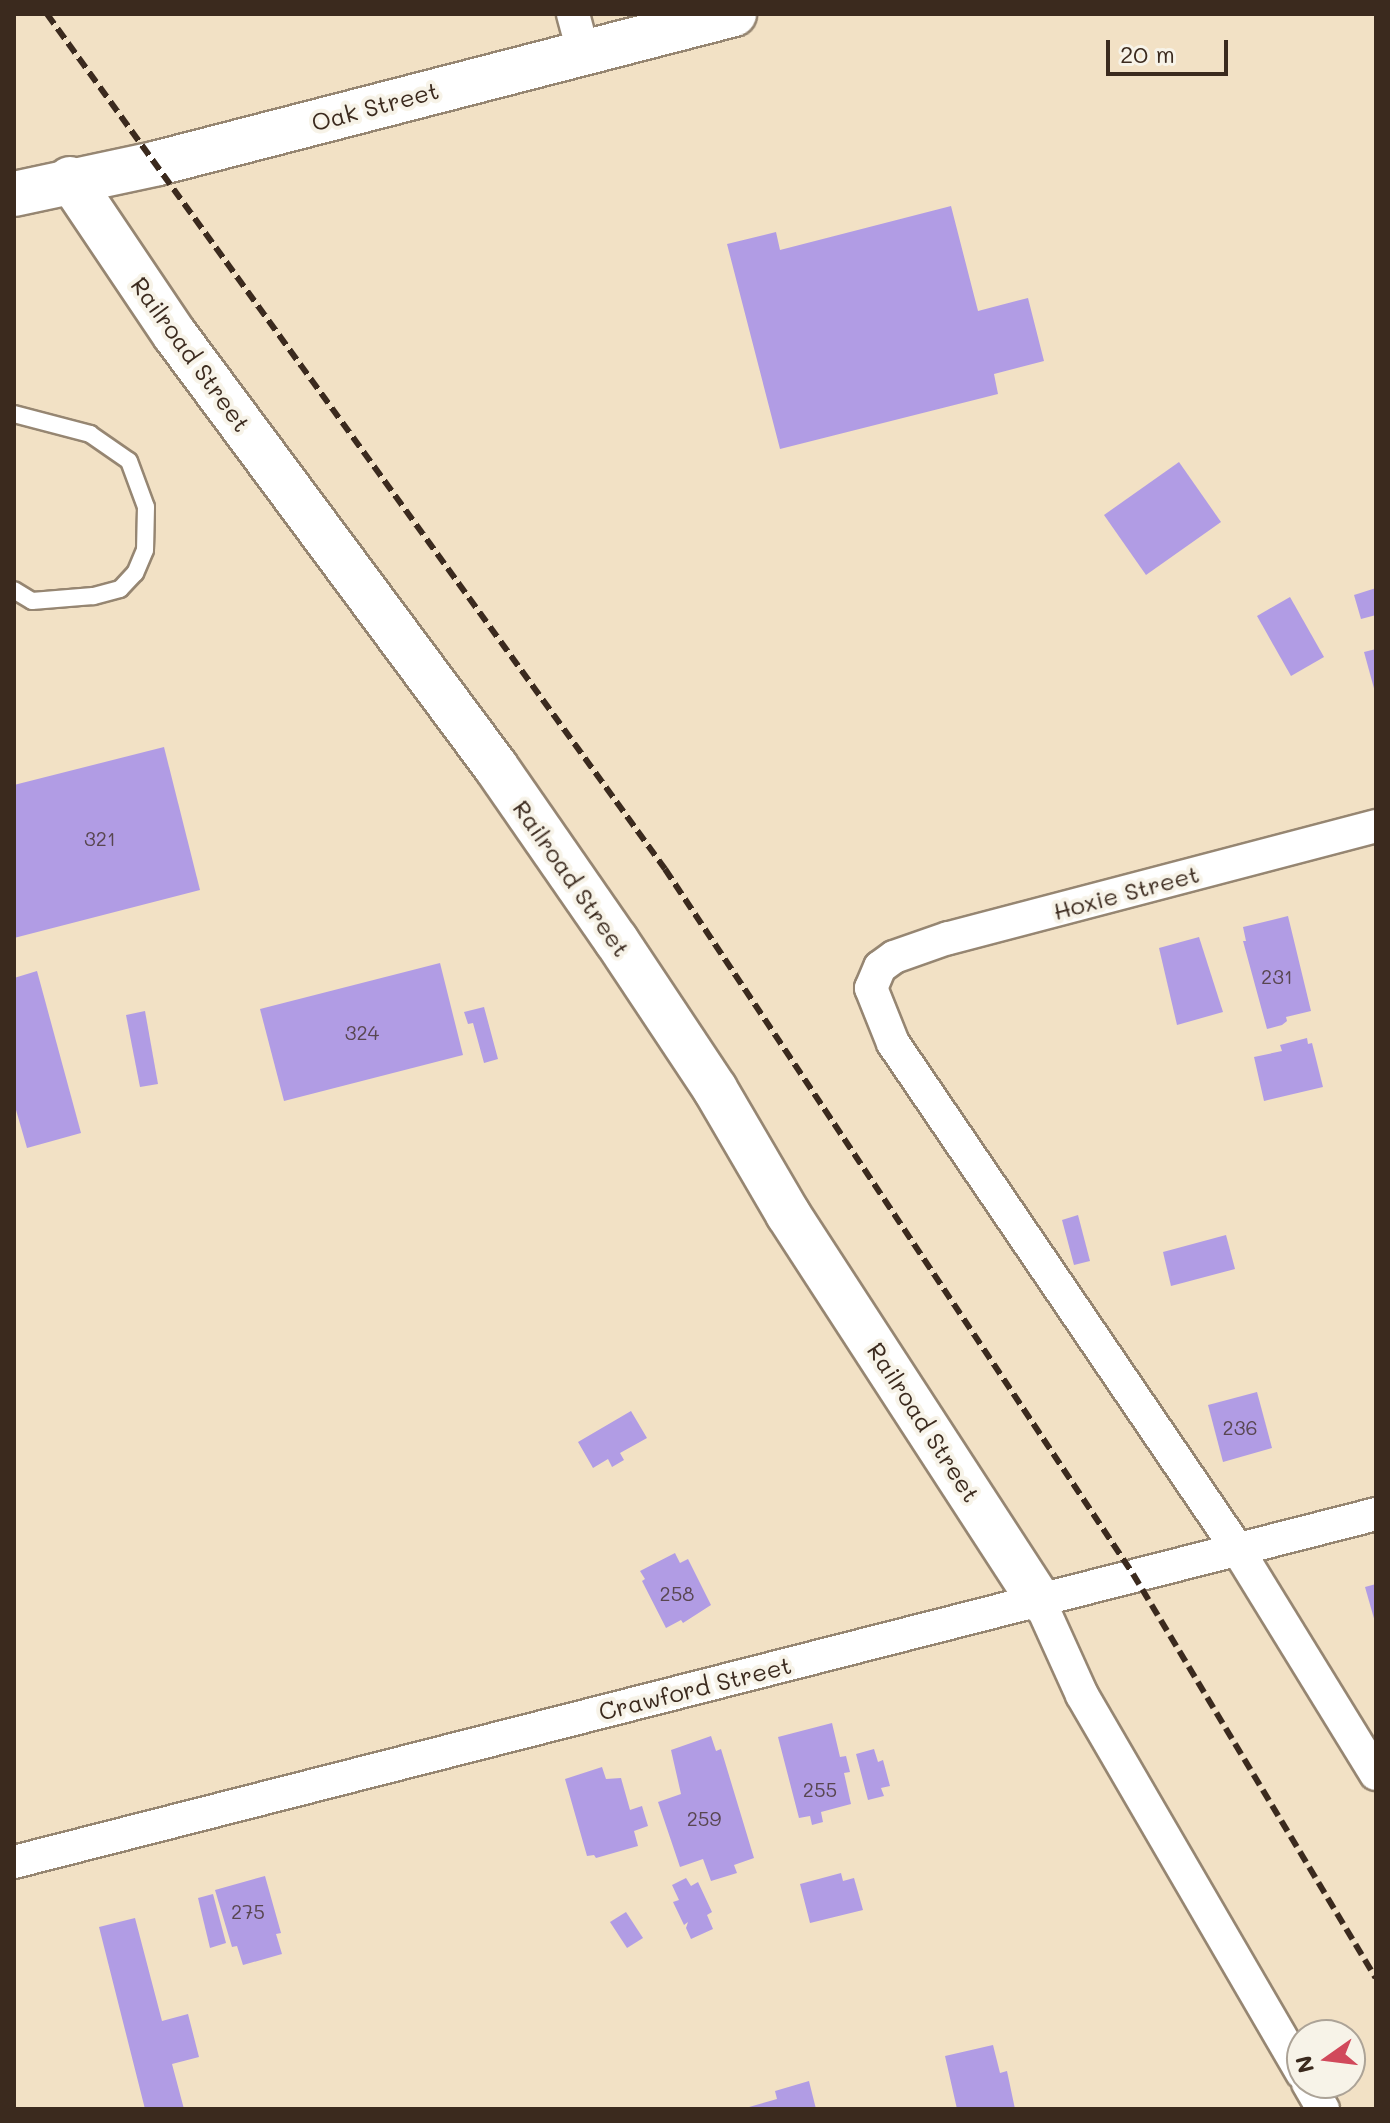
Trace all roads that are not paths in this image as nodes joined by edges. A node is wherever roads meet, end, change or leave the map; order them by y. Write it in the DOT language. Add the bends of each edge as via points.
graph roads {
  1 [pos="734,14"];
  2 [pos="578,33"];
  3 [pos="70,179"];
  4 [pos="14,194"];
  5 [pos="14,414"];
  6 [pos="14,590"];
  7 [pos="1376,826"];
  8 [pos="1376,1514"];
  9 [pos="1238,1550"];
  10 [pos="1039,1600"];
  11 [pos="1376,1774"];
  12 [pos="14,1862"];
  13 [pos="1286,2046"];
  1 -- 2 [label="street, Oak Street"];
  2 -- 3 [label="street, Oak Street" via="158,163"];
  3 -- 4 [label="street, Oak Street"];
  3 -- 10 [label="street, Railroad Street" via="175,335 496,767 616,940"];
  5 -- 6 [label="lane" via="90,434 129,461 146,507 145,550 120,589 32,601"];
  7 -- 9 [label="street, Hoxie Street" via="948,938 894,957 880,967 871,988 893,1043"];
  8 -- 9 [label="street, Crawford Street"];
  9 -- 10 [label="street, Crawford Street"];
  9 -- 11 [label="street"];
  10 -- 12 [label="street, Crawford Street"];
  10 -- 13 [label="street" via="1082,1695"];
}
